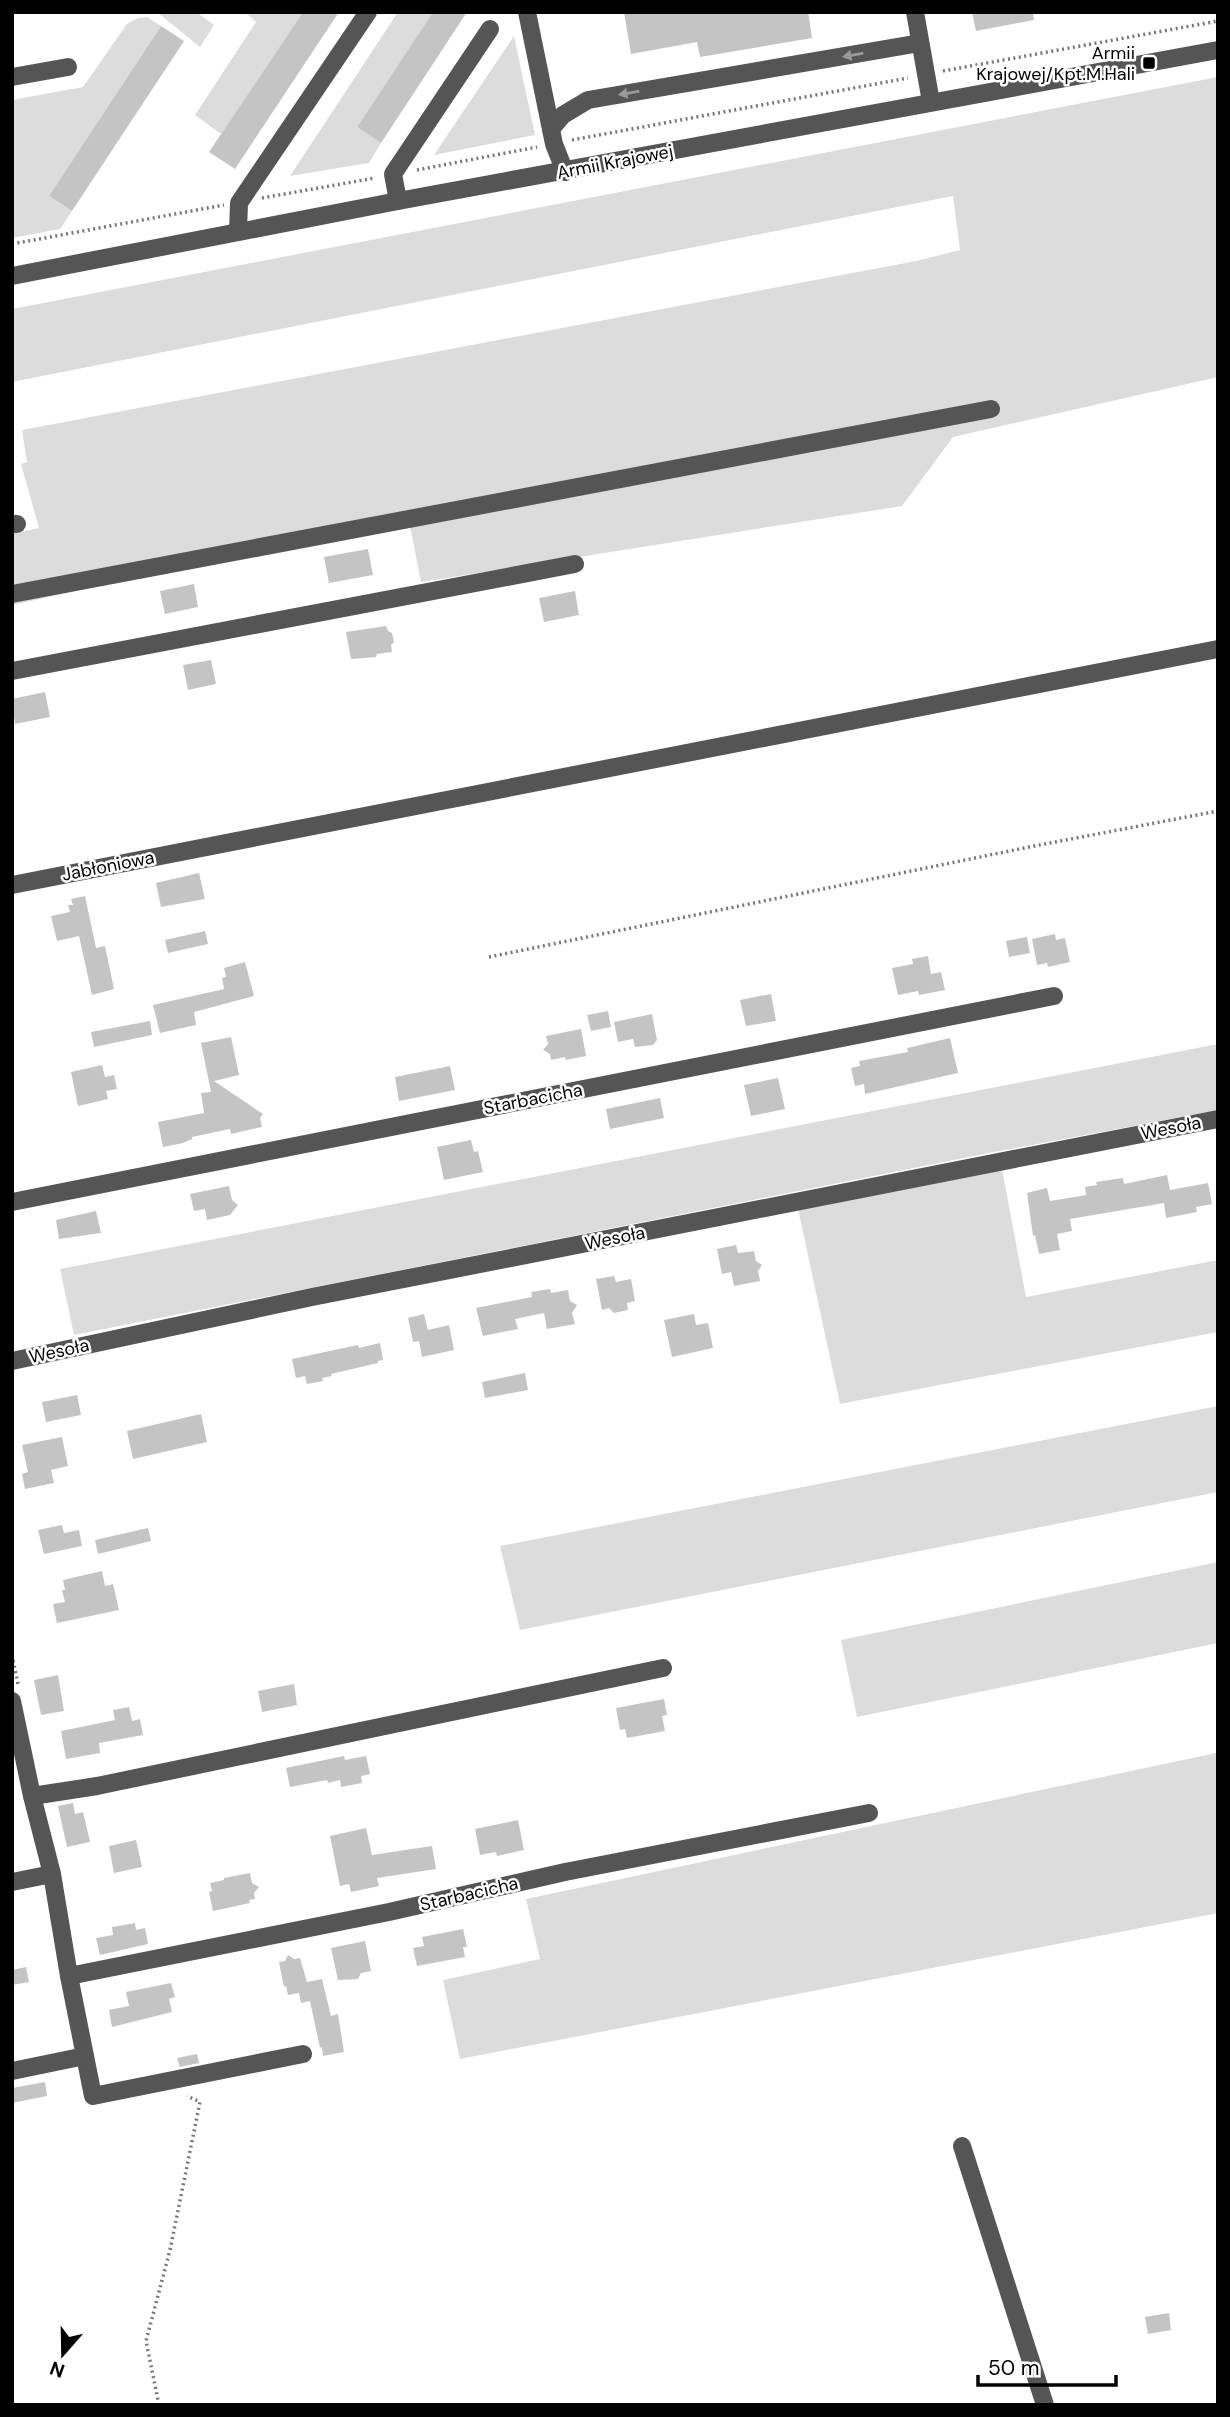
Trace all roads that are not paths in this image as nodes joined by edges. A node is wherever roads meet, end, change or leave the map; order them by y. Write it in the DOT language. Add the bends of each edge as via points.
graph roads {
  1 [pos="368,12"];
  2 [pos="527,12"];
  3 [pos="915,12"];
  4 [pos="490,29"];
  5 [pos="920,43"];
  6 [pos="1218,50"];
  7 [pos="68,68"];
  8 [pos="12,77"];
  9 [pos="932,102"];
  10 [pos="552,136"];
  11 [pos="565,172"];
  12 [pos="398,201"];
  13 [pos="238,232"];
  14 [pos="12,275"];
  15 [pos="991,409"];
  16 [pos="575,564"];
  17 [pos="12,594"];
  18 [pos="1218,649"];
  19 [pos="12,671"];
  20 [pos="12,885"];
  21 [pos="1054,996"];
  22 [pos="1218,1119"];
  23 [pos="12,1202"];
  24 [pos="12,1361"];
  25 [pos="663,1668"];
  26 [pos="12,1701"];
  27 [pos="32,1797"];
  28 [pos="869,1813"];
  29 [pos="52,1874"];
  30 [pos="12,1882"];
  31 [pos="69,1976"];
  32 [pos="303,2054"];
  33 [pos="85,2056"];
  34 [pos="12,2071"];
  35 [pos="962,2146"];
  36 [pos="1045,2405"];
  1 -- 13 [label="street" via="239,203"];
  2 -- 10 [label="street"];
  3 -- 5 [label="street"];
  4 -- 12 [label="street" via="393,174"];
  5 -- 9 [label="street"];
  5 -- 10 [label="street, one-way" via="588,100 563,115"];
  6 -- 9 [label="street, Armii Krajowej"];
  7 -- 8 [label="street"];
  9 -- 11 [label="street, Armii Krajowej"];
  10 -- 11 [label="street"];
  11 -- 12 [label="street, Armii Krajowej"];
  12 -- 13 [label="street, Armii Krajowej"];
  13 -- 14 [label="street, Armii Krajowej"];
  15 -- 17 [label="street"];
  16 -- 19 [label="street"];
  18 -- 20 [label="street, Jabłoniowa"];
  21 -- 23 [label="street, Starbacicha"];
  22 -- 24 [label="street, Wesoła" via="312,1297"];
  25 -- 27 [label="street"];
  26 -- 27 [label="street"];
  27 -- 29 [label="street"];
  28 -- 31 [label="street, Starbacicha"];
  29 -- 30 [label="street"];
  29 -- 31 [label="street"];
  31 -- 33 [label="street"];
  32 -- 33 [label="street" via="93,2095"];
  33 -- 34 [label="street"];
  35 -- 36 [label="street"];
}
